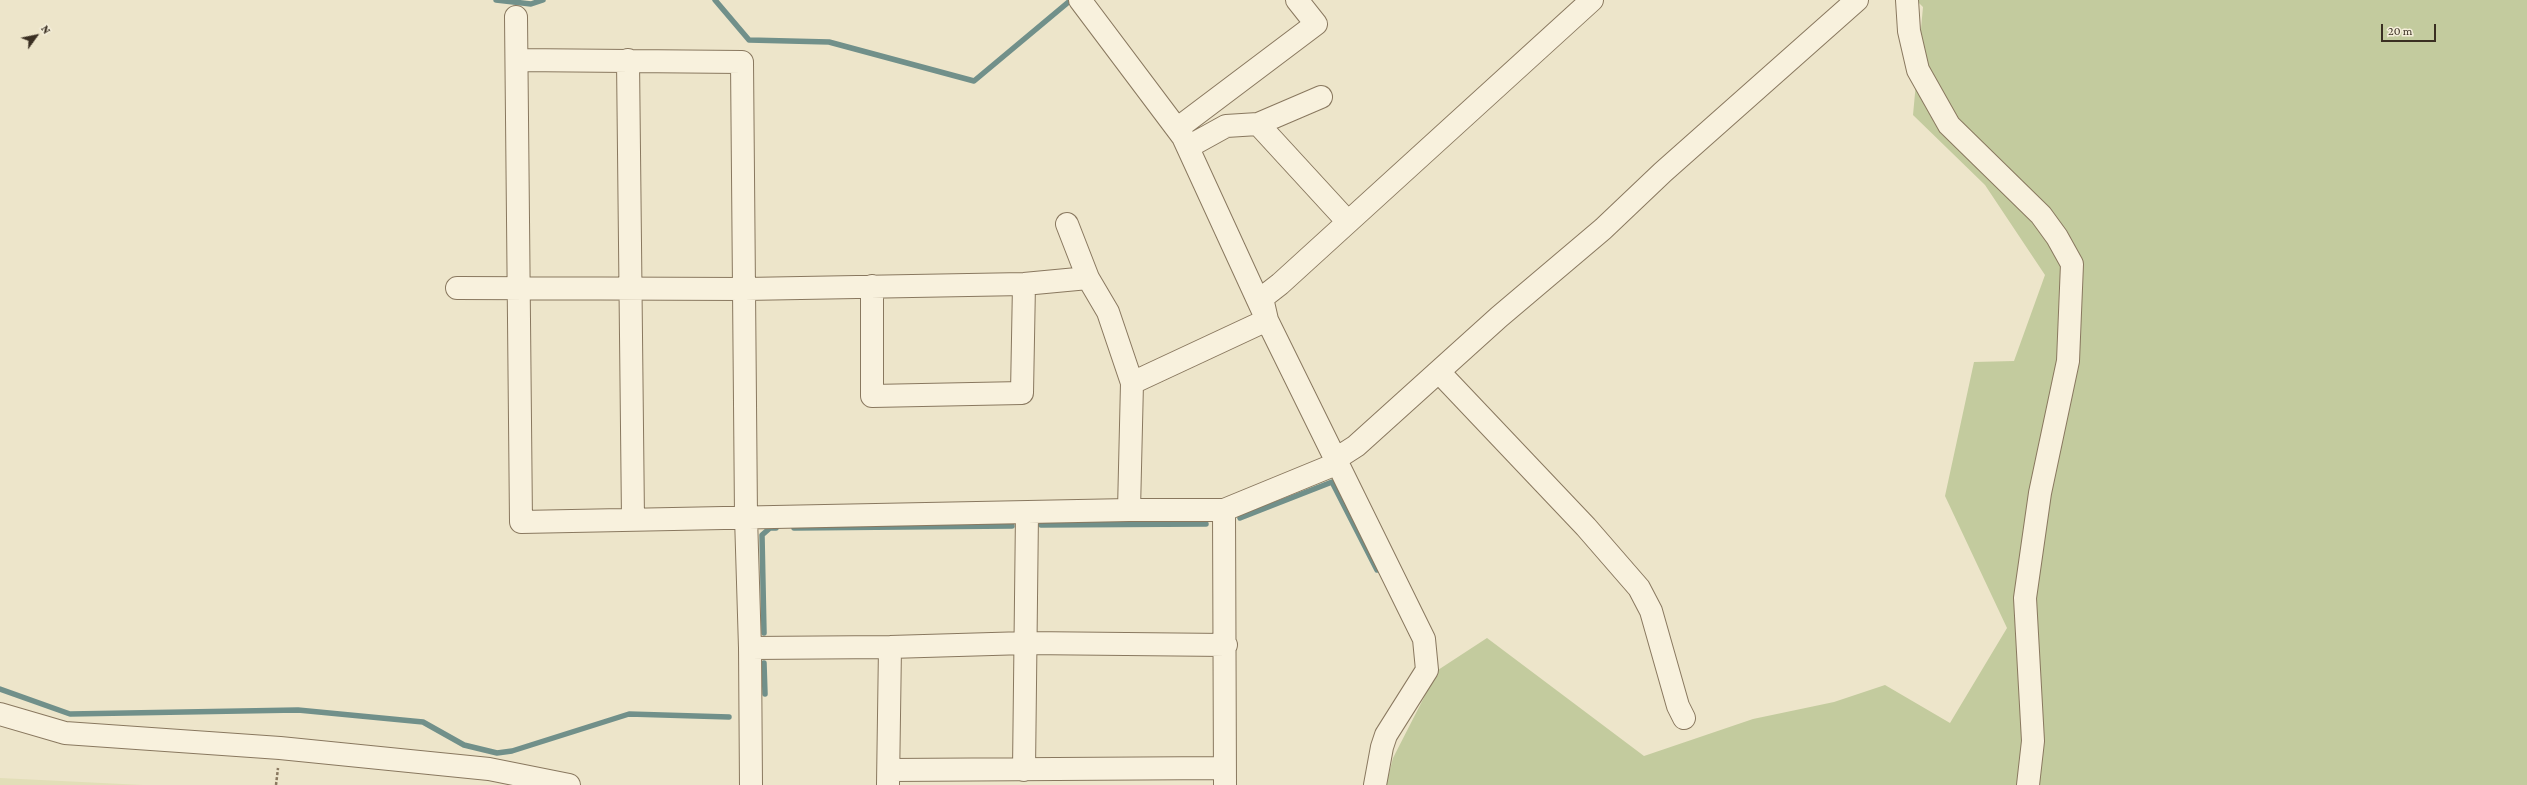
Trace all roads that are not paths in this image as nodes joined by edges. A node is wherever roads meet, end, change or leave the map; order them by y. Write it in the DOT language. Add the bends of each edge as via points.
graph roads {
  1 [pos="1080,0"];
  2 [pos="1297,0"];
  3 [pos="1592,0"];
  4 [pos="1857,0"];
  5 [pos="1907,0"];
  6 [pos="516,17"];
  7 [pos="517,60"];
  8 [pos="628,60"];
  9 [pos="1321,97"];
  10 [pos="1258,124"];
  11 [pos="1178,128"];
  12 [pos="1188,147"];
  13 [pos="1348,222"];
  14 [pos="1067,224"];
  15 [pos="1088,278"];
  16 [pos="1024,284"];
  17 [pos="872,286"];
  18 [pos="519,287"];
  19 [pos="457,288"];
  20 [pos="631,288"];
  21 [pos="745,289"];
  22 [pos="1267,320"];
  23 [pos="1439,372"];
  24 [pos="1132,383"];
  25 [pos="1336,464"];
  26 [pos="1129,510"];
  27 [pos="1224,510"];
  28 [pos="1027,513"];
  29 [pos="746,517"];
  30 [pos="634,520"];
  31 [pos="1026,643"];
  32 [pos="1226,645"];
  33 [pos="890,647"];
  34 [pos="750,648"];
  35 [pos="0,714"];
  36 [pos="1684,718"];
  37 [pos="1024,770"];
  38 [pos="1225,776"];
  39 [pos="888,777"];
  40 [pos="569,785"];
  41 [pos="751,785"];
  42 [pos="1375,785"];
  43 [pos="2028,785"];
  1 -- 11 [label="street"];
  2 -- 11 [label="street" via="1316,24"];
  3 -- 13 [label="street"];
  4 -- 23 [label="street" via="1663,172 1603,229 1499,317"];
  5 -- 43 [label="street" via="1909,30 1918,70 1949,124 2041,215 2072,264 2068,361 2040,493 2025,598 2033,741"];
  6 -- 7 [label="street"];
  7 -- 8 [label="street"];
  7 -- 18 [label="street"];
  8 -- 20 [label="street"];
  8 -- 21 [label="street" via="742,62"];
  9 -- 10 [label="street"];
  10 -- 12 [label="street" via="1226,126"];
  10 -- 13 [label="street"];
  11 -- 12 [label="street"];
  12 -- 22 [label="street"];
  13 -- 22 [label="street" via="1262,298"];
  14 -- 15 [label="street"];
  15 -- 16 [label="street"];
  15 -- 24 [label="street" via="1108,312"];
  16 -- 17 [label="street"];
  16 -- 17 [label="street" via="1022,393 872,396"];
  17 -- 21 [label="street"];
  18 -- 19 [label="street"];
  18 -- 20 [label="street"];
  18 -- 30 [label="street" via="521,522"];
  20 -- 21 [label="street"];
  20 -- 30 [label="street"];
  21 -- 29 [label="street"];
  22 -- 24 [label="street"];
  22 -- 25 [label="street"];
  23 -- 25 [label="street" via="1356,446 1342,455"];
  23 -- 36 [label="street" via="1586,527 1640,588 1651,611 1678,706"];
  24 -- 26 [label="street"];
  25 -- 27 [label="street"];
  25 -- 42 [label="street" via="1424,639 1427,654 1426,670 1386,735"];
  26 -- 27 [label="street"];
  26 -- 28 [label="street"];
  27 -- 32 [label="street"];
  28 -- 29 [label="street"];
  28 -- 31 [label="street"];
  29 -- 30 [label="street"];
  29 -- 34 [label="street"];
  31 -- 32 [label="street"];
  31 -- 33 [label="street"];
  31 -- 37 [label="street"];
  32 -- 38 [label="street"];
  33 -- 34 [label="street"];
  33 -- 39 [label="street"];
  34 -- 41 [label="street"];
  35 -- 40 [label="street" via="65,733 280,748 466,766"];
  37 -- 38 [label="street"];
  37 -- 39 [label="street"];
}
